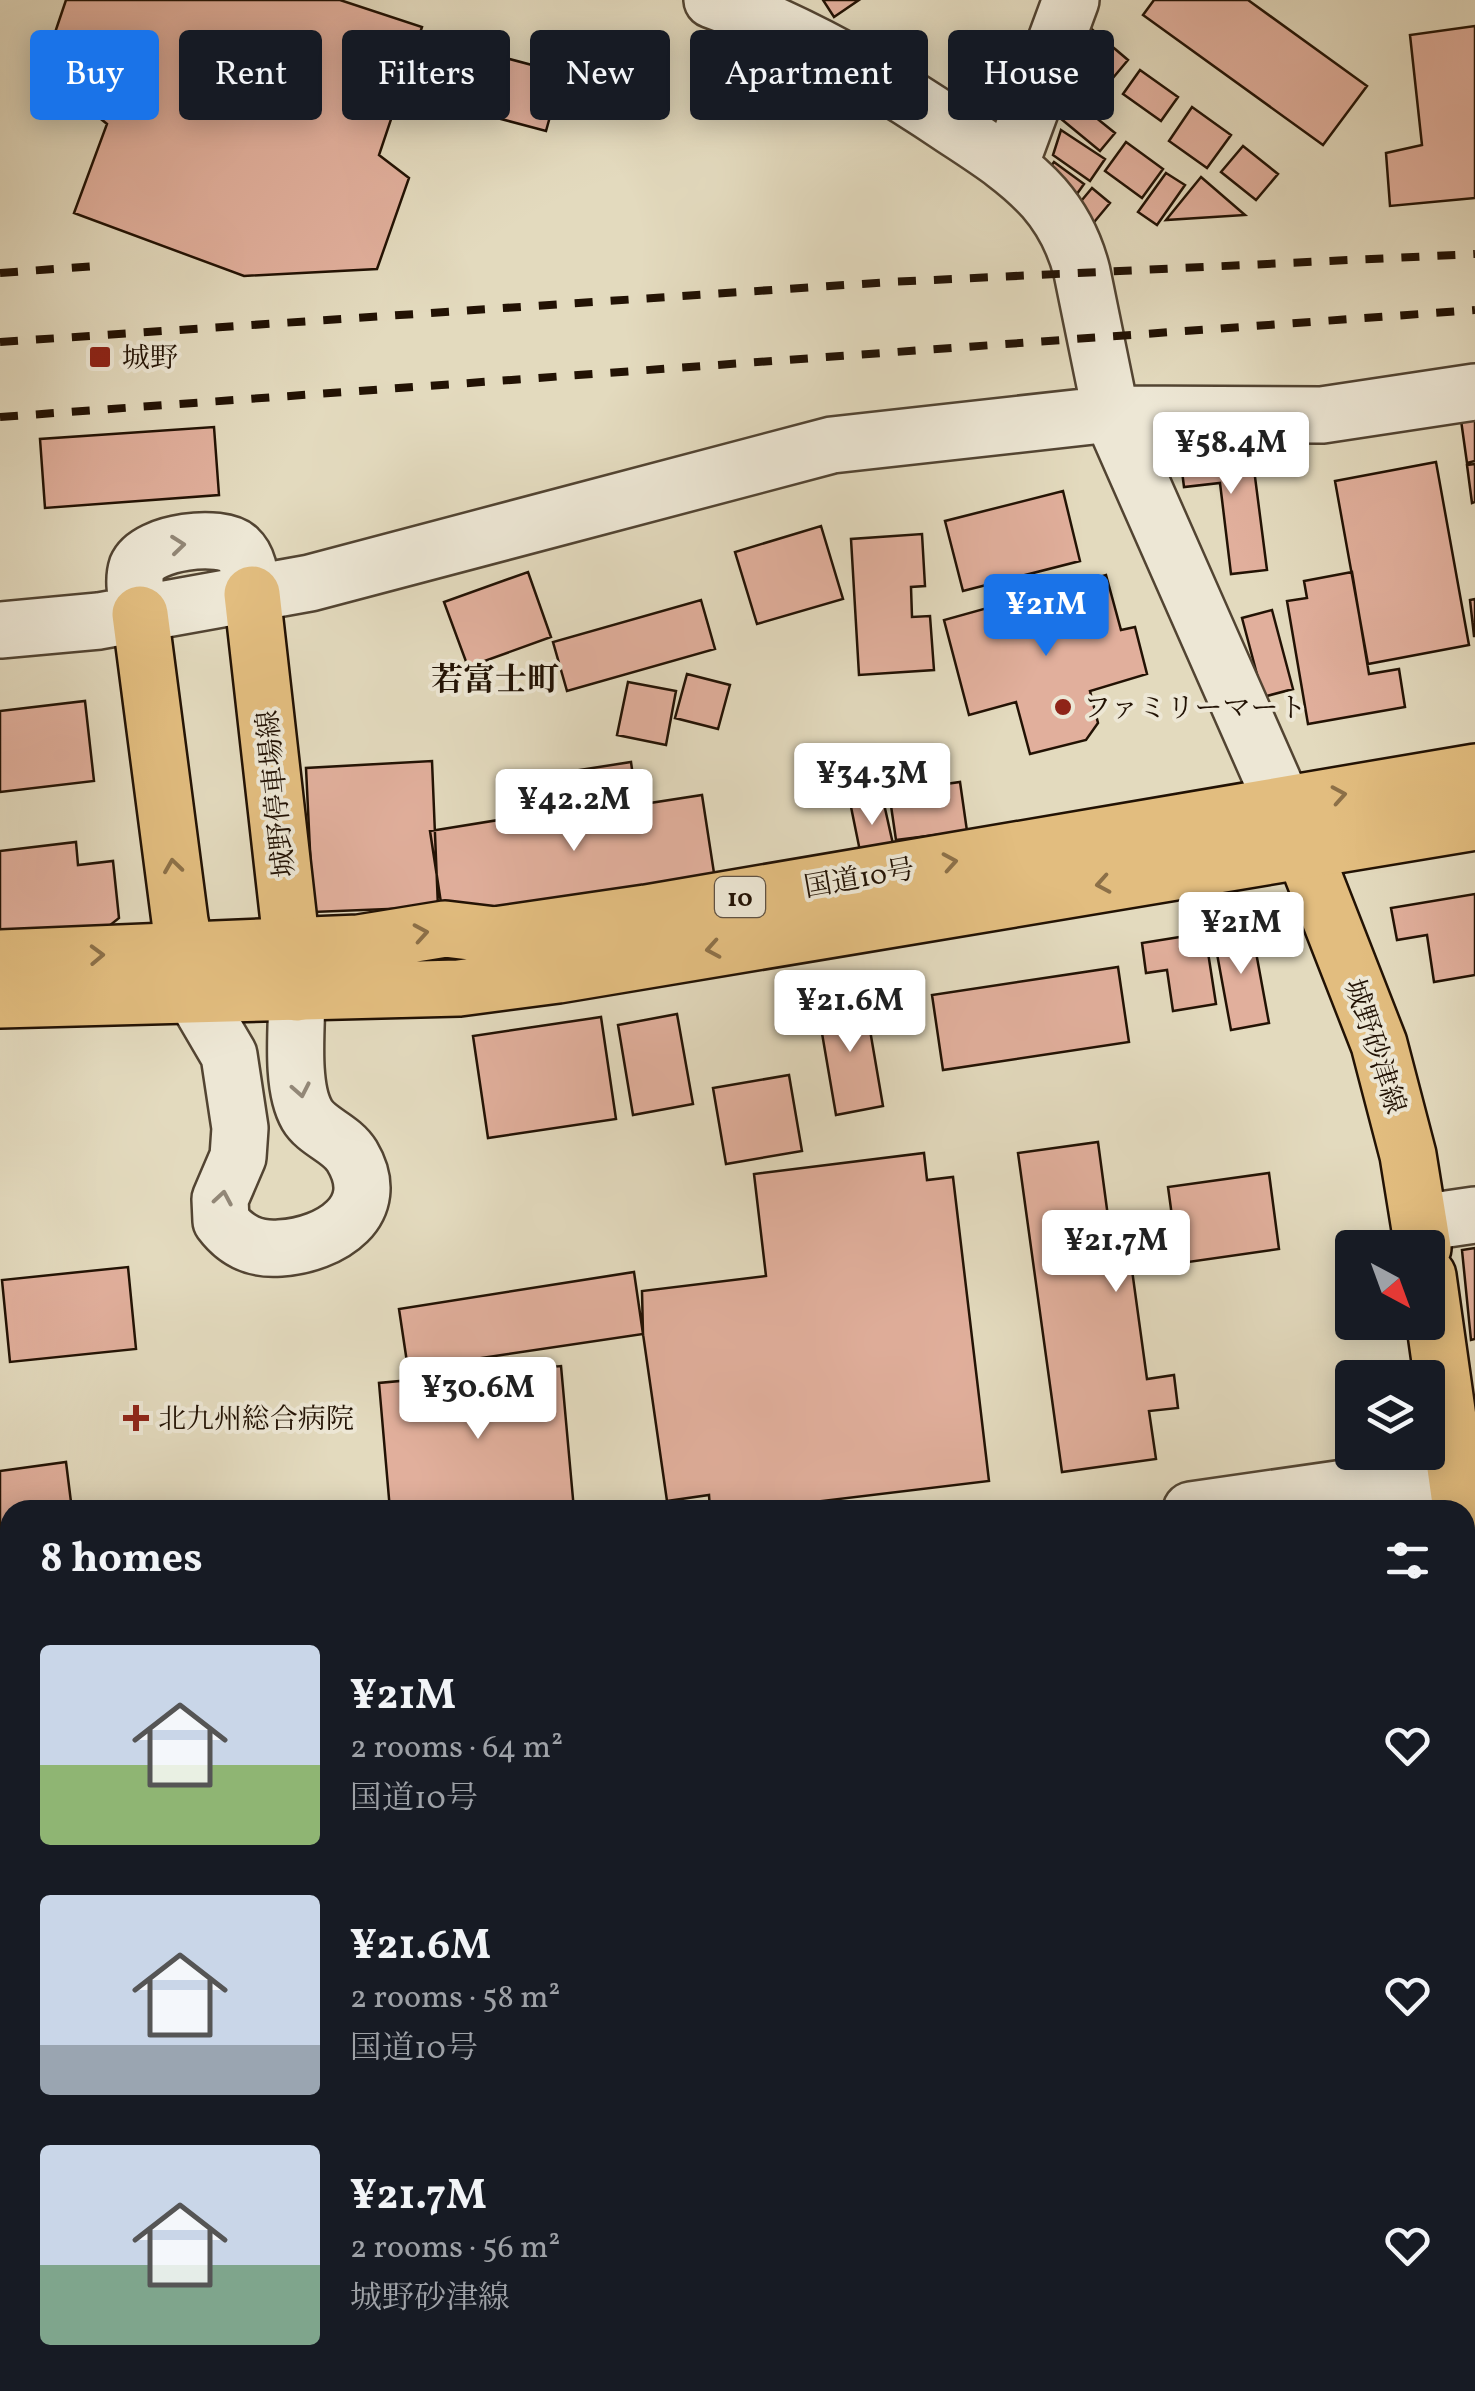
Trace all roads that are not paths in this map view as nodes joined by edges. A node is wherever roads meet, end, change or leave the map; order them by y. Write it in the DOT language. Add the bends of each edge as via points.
graph roads {
  1 [pos="712,0"];
  2 [pos="1070,0"];
  3 [pos="1010,165"];
  4 [pos="1475,392"];
  5 [pos="1111,414"];
  6 [pos="252,594"];
  7 [pos="140,614"];
  8 [pos="0,630"];
  9 [pos="1475,772"];
  10 [pos="1475,822"];
  11 [pos="1293,828"];
  12 [pos="0,958"];
  13 [pos="294,969"];
  14 [pos="190,974"];
  15 [pos="0,1000"];
  16 [pos="1475,1215"];
  17 [pos="1421,1230"];
  18 [pos="1435,1230"];
  19 [pos="1437,1340"];
  20 [pos="1458,1491"];
  21 [pos="1332,1500"];
  1 -- 3 [label="street" via="887,82"];
  2 -- 3 [label="street"];
  3 -- 5 [label="street" via="1062,220 1076,250"];
  4 -- 5 [label="street" via="1322,416"];
  5 -- 6 [label="street" via="832,445"];
  5 -- 11 [label="street"];
  6 -- 7 [label="street"];
  6 -- 13 [label="main road, 城野停車場線"];
  7 -- 8 [label="street"];
  14 -- 7 [label="main road, one-way"];
  11 -- 9 [label="main road, 国道10号 / 10, one-way"];
  10 -- 11 [label="main road, 国道10号 / 10"];
  11 -- 13 [label="main road, 国道10号 / 10" via="558,976 459,988"];
  11 -- 17 [label="main road, 城野砂津線" via="1379,1044"];
  12 -- 14 [label="main road, 国道10号 / 10, one-way"];
  13 -- 14 [label="main road, 国道10号 / 10"];
  13 -- 14 [label="street, one-way" via="299,1089 307,1116 343,1144 361,1186 360,1204 343,1228 283,1248 244,1242 221,1221 220,1198 238,1157 240,1128 230,1055"];
  14 -- 15 [label="main road, 国道10号 / 10"];
  16 -- 18 [label="street"];
  19 -- 20 [label="main road"];
  20 -- 21 [label="street"];
}
